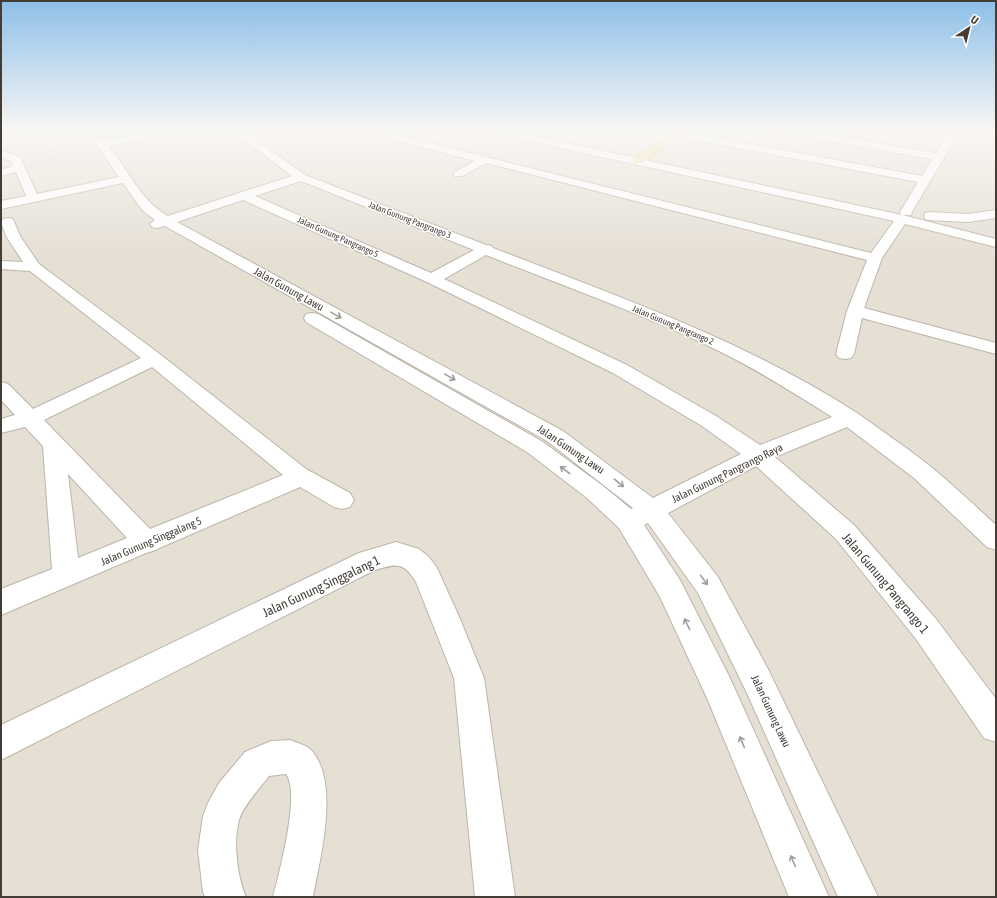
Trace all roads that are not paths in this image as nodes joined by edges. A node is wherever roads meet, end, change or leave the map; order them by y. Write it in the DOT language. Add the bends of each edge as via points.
graph roads {
  1 [pos="22,174"];
  2 [pos="114,174"];
  3 [pos="115,174"];
  4 [pos="297,174"];
  5 [pos="560,174"];
  6 [pos="714,174"];
  7 [pos="894,174"];
  8 [pos="930,174"];
  9 [pos="301,177"];
  10 [pos="117,178"];
  11 [pos="926,180"];
  12 [pos="31,195"];
  13 [pos="244,196"];
  14 [pos="1,200"];
  15 [pos="1,205"];
  16 [pos="996,214"];
  17 [pos="904,215"];
  18 [pos="921,215"];
  19 [pos="159,223"];
  20 [pos="7,230"];
  21 [pos="996,236"];
  22 [pos="996,243"];
  23 [pos="487,249"];
  24 [pos="875,258"];
  25 [pos="1,265"];
  26 [pos="34,267"];
  27 [pos="432,279"];
  28 [pos="855,311"];
  29 [pos="996,349"];
  30 [pos="845,354"];
  31 [pos="154,358"];
  32 [pos="1,388"];
  33 [pos="31,418"];
  34 [pos="849,418"];
  35 [pos="1,426"];
  36 [pos="54,444"];
  37 [pos="758,455"];
  38 [pos="298,475"];
  39 [pos="342,500"];
  40 [pos="652,510"];
  41 [pos="628,521"];
  42 [pos="996,540"];
  43 [pos="147,542"];
  44 [pos="66,576"];
  45 [pos="1,602"];
  46 [pos="996,726"];
  47 [pos="1,743"];
  48 [pos="226,897"];
  49 [pos="293,897"];
  50 [pos="495,897"];
  51 [pos="809,897"];
  52 [pos="858,897"];
  1 -- 12 [label="street"];
  2 -- 10 [label="street, Jalan Gunung Lawu"];
  3 -- 10 [label="street, Jalan Gunung Lawu"];
  4 -- 9 [label="street, Jalan Gunung Pangrango 3"];
  5 -- 24 [label="street"];
  6 -- 17 [label="street"];
  7 -- 11 [label="street"];
  8 -- 11 [label="street"];
  9 -- 13 [label="street"];
  9 -- 23 [label="street, Jalan Gunung Pangrango 3"];
  10 -- 12 [label="street"];
  10 -- 19 [label="street, Jalan Gunung Lawu" via="131,212"];
  11 -- 17 [label="street"];
  12 -- 14 [label="street"];
  12 -- 15 [label="street"];
  13 -- 19 [label="street"];
  13 -- 27 [label="street, Jalan Gunung Pangrango 5"];
  16 -- 18 [label="street" via="968,218"];
  17 -- 18 [label="street"];
  17 -- 22 [label="street"];
  17 -- 24 [label="street"];
  18 -- 21 [label="street"];
  19 -- 40 [label="street, Jalan Gunung Lawu, one-way" via="555,436"];
  41 -- 19 [label="street, Jalan Gunung Lawu, one-way" via="595,492 535,447"];
  20 -- 26 [label="street"];
  23 -- 27 [label="street"];
  23 -- 34 [label="street, Jalan Gunung Pangrango 2" via="693,332 781,377"];
  24 -- 28 [label="street"];
  25 -- 26 [label="street"];
  26 -- 31 [label="street"];
  27 -- 37 [label="street" via="620,369 709,421"];
  28 -- 29 [label="street"];
  28 -- 30 [label="street"];
  31 -- 33 [label="street"];
  31 -- 38 [label="street"];
  32 -- 33 [label="street"];
  33 -- 35 [label="street"];
  33 -- 36 [label="street"];
  34 -- 37 [label="street, Jalan Gunung Pangrango Raya"];
  34 -- 42 [label="street" via="922,472"];
  36 -- 43 [label="street"];
  36 -- 44 [label="street"];
  37 -- 40 [label="street, Jalan Gunung Pangrango Raya"];
  37 -- 46 [label="street, Jalan Gunung Pangrango 1" via="844,532 926,629"];
  38 -- 39 [label="street"];
  38 -- 43 [label="street, Jalan Gunung Singgalang 5" via="290,482"];
  40 -- 41 [label="street, Jalan Gunung Pangrango Raya"];
  40 -- 52 [label="street, Jalan Gunung Lawu, one-way" via="708,585 757,680"];
  51 -- 41 [label="street, Jalan Gunung Lawu, one-way" via="718,687 670,589"];
  43 -- 44 [label="street, Jalan Gunung Singgalang 5"];
  44 -- 45 [label="street, Jalan Gunung Singgalang 5"];
  47 -- 50 [label="street, Jalan Gunung Singgalang 1" via="368,561 396,553 410,557 420,565 427,576 469,678"];
  48 -- 49 [label="street" via="223,892 217,850 221,816 232,796 257,764 271,758 290,757 300,764 307,779 309,810"];
}
